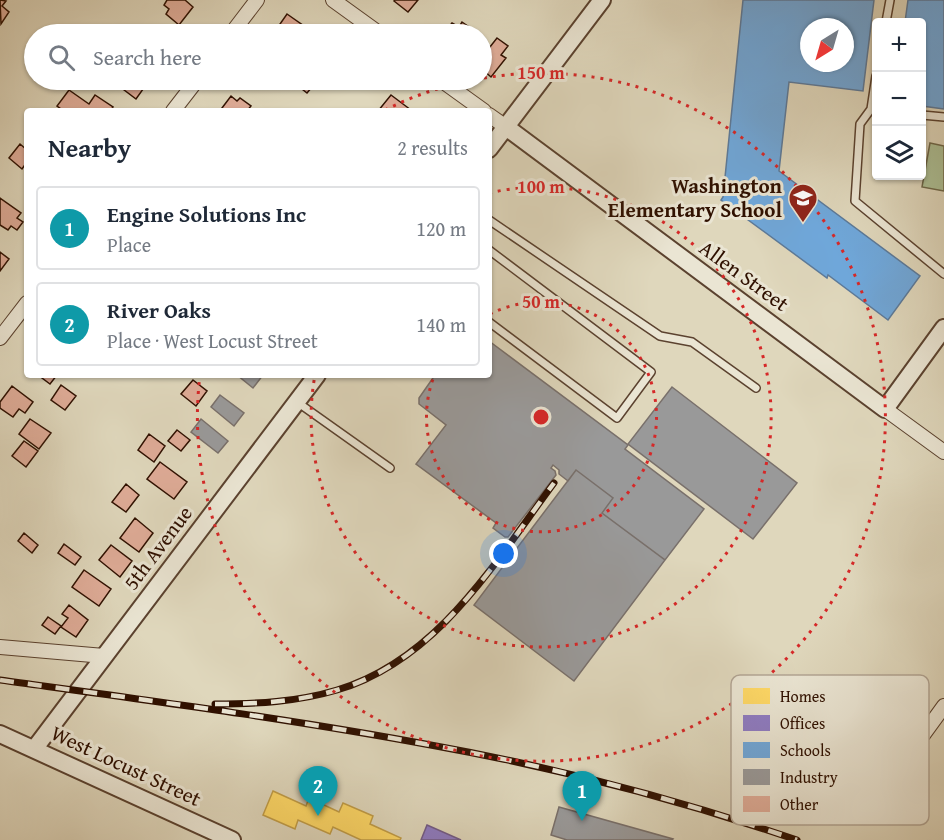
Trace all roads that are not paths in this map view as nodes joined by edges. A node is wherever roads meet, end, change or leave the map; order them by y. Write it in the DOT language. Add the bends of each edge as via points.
graph roads {
  1 [pos="257,0"];
  2 [pos="333,0"];
  3 [pos="602,0"];
  4 [pos="890,0"];
  5 [pos="887,18"];
  6 [pos="239,24"];
  7 [pos="366,24"];
  8 [pos="189,90"];
  9 [pos="455,90"];
  10 [pos="175,108"];
  11 [pos="480,108"];
  12 [pos="872,112"];
  13 [pos="926,115"];
  14 [pos="492,117"];
  15 [pos="944,117"];
  16 [pos="506,127"];
  17 [pos="492,145"];
  18 [pos="492,222"];
  19 [pos="492,252"];
  20 [pos="944,274"];
  21 [pos="24,307"];
  22 [pos="492,324"];
  23 [pos="944,328"];
  24 [pos="0,338"];
  25 [pos="315,378"];
  26 [pos="756,388"];
  27 [pos="297,402"];
  28 [pos="885,409"];
  29 [pos="944,452"];
  30 [pos="390,468"];
  31 [pos="0,647"];
  32 [pos="104,656"];
  33 [pos="944,706"];
  34 [pos="929,727"];
  35 [pos="0,734"];
  36 [pos="34,748"];
  37 [pos="232,840"];
  1 -- 6 [label="street"];
  2 -- 7 [label="street"];
  3 -- 16 [label="street"];
  4 -- 5 [label="lane"];
  8 -- 10 [label="street"];
  9 -- 11 [label="street"];
  12 -- 20 [label="lane" via="860,124 855,201"];
  13 -- 15 [label="lane"];
  14 -- 16 [label="street, Allen Street"];
  16 -- 17 [label="street"];
  16 -- 28 [label="street, Allen Street"];
  18 -- 26 [label="lane" via="660,336 692,342"];
  19 -- 22 [label="lane" via="651,372 617,417"];
  21 -- 24 [label="street"];
  23 -- 28 [label="street"];
  25 -- 27 [label="street, 5th Avenue"];
  27 -- 30 [label="lane"];
  27 -- 32 [label="street, 5th Avenue"];
  28 -- 29 [label="street, Allen Street"];
  31 -- 32 [label="street"];
  32 -- 36 [label="street, 5th Avenue"];
  33 -- 34 [label="street"];
  35 -- 36 [label="street, West Locust Street"];
  36 -- 37 [label="street, West Locust Street"];
}
